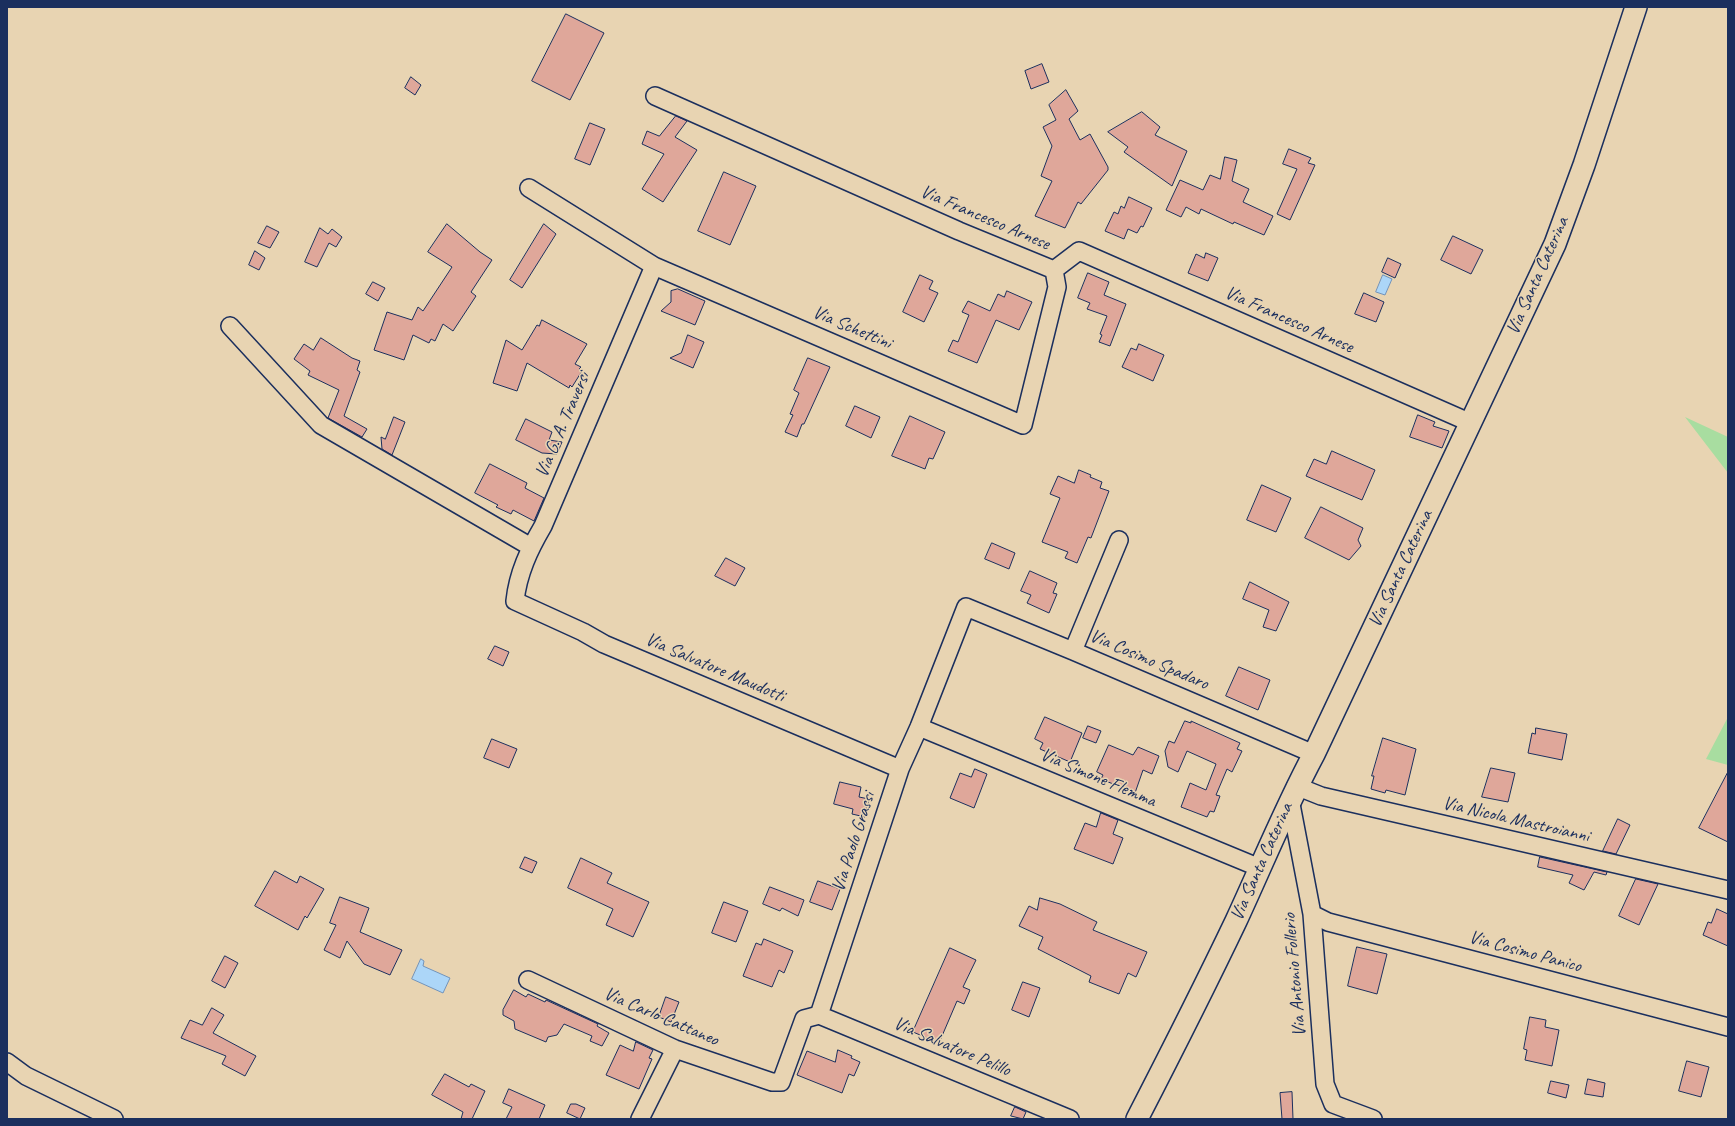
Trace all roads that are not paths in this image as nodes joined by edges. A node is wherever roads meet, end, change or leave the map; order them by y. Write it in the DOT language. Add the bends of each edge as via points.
graph roads {
  1 [pos="1636,7"];
  2 [pos="655,96"];
  3 [pos="529,188"];
  4 [pos="654,266"];
  5 [pos="1054,270"];
  6 [pos="230,326"];
  7 [pos="1471,423"];
  8 [pos="1119,540"];
  9 [pos="531,547"];
  10 [pos="515,602"];
  11 [pos="966,607"];
  12 [pos="1073,651"];
  13 [pos="919,727"];
  14 [pos="1314,754"];
  15 [pos="900,769"];
  16 [pos="1293,793"];
  17 [pos="1260,868"];
  18 [pos="1728,890"];
  19 [pos="1312,914"];
  20 [pos="528,980"];
  21 [pos="819,1015"];
  22 [pos="1728,1027"];
  23 [pos="675,1049"];
  24 [pos="7,1062"];
  25 [pos="114,1119"];
  26 [pos="640,1119"];
  27 [pos="1070,1119"];
  28 [pos="1137,1119"];
  29 [pos="1373,1119"];
  1 -- 7 [label="street, Via Santa Caterina" via="1556,244"];
  2 -- 5 [label="street, Via Francesco Arnese" via="959,231"];
  3 -- 4 [label="street, Via Schettini"];
  4 -- 5 [label="street, Via Schettini" via="1023,425 1056,287"];
  4 -- 9 [label="street, Via G. A. Traversi" via="543,526"];
  5 -- 7 [label="street, Via Francesco Arnese" via="1079,251"];
  6 -- 9 [label="street" via="321,425"];
  7 -- 14 [label="street, Via Santa Caterina"];
  8 -- 12 [label="street"];
  9 -- 10 [label="street, Via G. A. Traversi" via="517,583"];
  10 -- 15 [label="street, Via Salvatore Maudotti" via="604,644"];
  11 -- 12 [label="street, Via Cosimo Spadaro"];
  11 -- 13 [label="street, Via Paolo Grassi"];
  12 -- 14 [label="street, Via Cosimo Spadaro"];
  13 -- 15 [label="street, Via Paolo Grassi"];
  13 -- 17 [label="street, Via Simone Flemma"];
  14 -- 16 [label="street, Via Santa Caterina"];
  15 -- 21 [label="street, Via Paolo Grassi"];
  16 -- 17 [label="street, Via Santa Caterina"];
  16 -- 18 [label="street, Via Nicola Mastroianni" via="1321,796"];
  16 -- 19 [label="street, Via Antonio Follerio"];
  17 -- 28 [label="street, Via Santa Caterina" via="1208,981"];
  19 -- 22 [label="street, Via Cosimo Panico" via="1328,922"];
  19 -- 29 [label="street, Via Antonio Follerio" via="1325,1084 1333,1104"];
  20 -- 23 [label="street, Via Carlo Cattaneo"];
  21 -- 23 [label="street, Via Carlo Cattaneo" via="804,1019 781,1082 772,1082"];
  21 -- 27 [label="street, Via Salvatore Pelillo"];
  23 -- 26 [label="street"];
  24 -- 25 [label="street" via="26,1076"];
}
